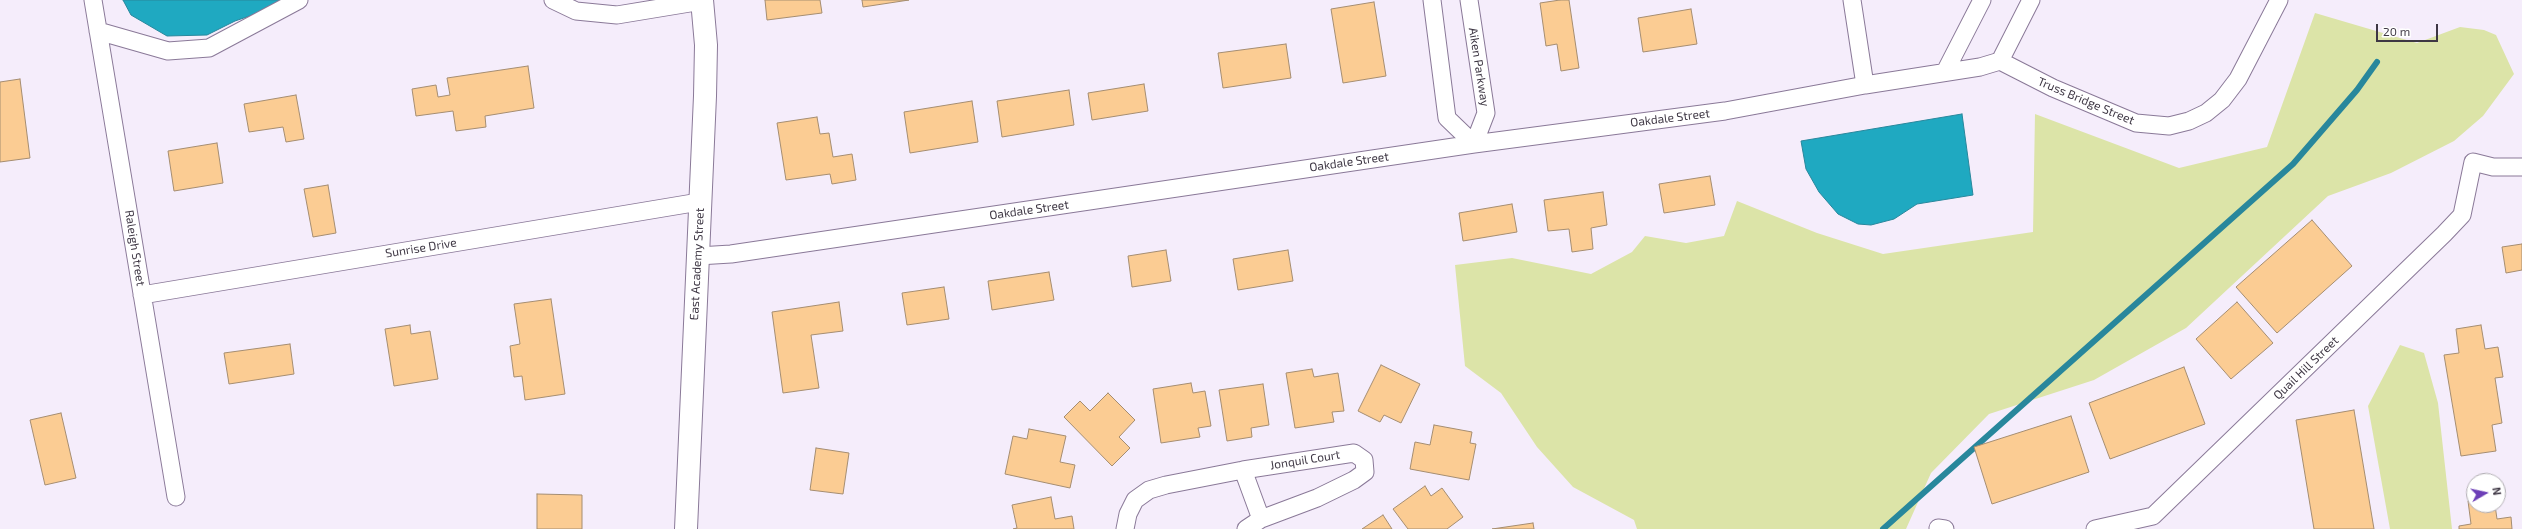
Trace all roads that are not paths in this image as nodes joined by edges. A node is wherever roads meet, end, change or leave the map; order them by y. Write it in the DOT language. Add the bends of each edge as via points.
graph roads {
  1 [pos="93,0"];
  2 [pos="299,0"];
  3 [pos="553,0"];
  4 [pos="702,0"];
  5 [pos="1432,0"];
  6 [pos="1469,0"];
  7 [pos="1852,0"];
  8 [pos="1982,0"];
  9 [pos="2031,0"];
  10 [pos="2279,0"];
  11 [pos="98,31"];
  12 [pos="2000,61"];
  13 [pos="1945,72"];
  14 [pos="1865,85"];
  15 [pos="1474,144"];
  16 [pos="2522,167"];
  17 [pos="699,202"];
  18 [pos="698,256"];
  19 [pos="142,295"];
  20 [pos="1244,470"];
  21 [pos="176,497"];
  22 [pos="1261,519"];
  23 [pos="686,529"];
  24 [pos="1125,529"];
  25 [pos="1246,529"];
  26 [pos="2095,529"];
  1 -- 11 [label="street, Raleigh Street"];
  2 -- 11 [label="street" via="209,48 168,51"];
  3 -- 4 [label="street" via="576,11 618,15"];
  4 -- 17 [label="street, East Academy Street" via="706,67"];
  5 -- 15 [label="street" via="1447,118"];
  6 -- 15 [label="street, Aiken Parkway" via="1486,112"];
  7 -- 14 [label="street"];
  8 -- 13 [label="street"];
  9 -- 12 [label="street"];
  10 -- 12 [label="street, Truss Bridge Street" via="2238,79 2222,100 2189,121 2169,126 2151,126 2128,120 2053,88"];
  11 -- 19 [label="street, Raleigh Street"];
  12 -- 13 [label="street, Oakdale Street"];
  13 -- 14 [label="street, Oakdale Street"];
  14 -- 15 [label="street, Oakdale Street" via="1725,111"];
  15 -- 18 [label="street, Oakdale Street" via="732,254"];
  16 -- 26 [label="street, Quail Hill Street" via="2473,162 2462,214 2444,234 2153,516"];
  17 -- 18 [label="street, East Academy Street"];
  17 -- 19 [label="street, Sunrise Drive"];
  18 -- 23 [label="street, East Academy Street"];
  19 -- 21 [label="street, Raleigh Street"];
  20 -- 22 [label="street"];
  20 -- 22 [label="street, Jonquil Court" via="1354,453 1364,460 1365,472 1354,480 1318,498"];
  20 -- 24 [label="street, Jonquil Court" via="1149,490 1135,500 1128,514"];
  22 -- 25 [label="street, Jonquil Court"];
}
